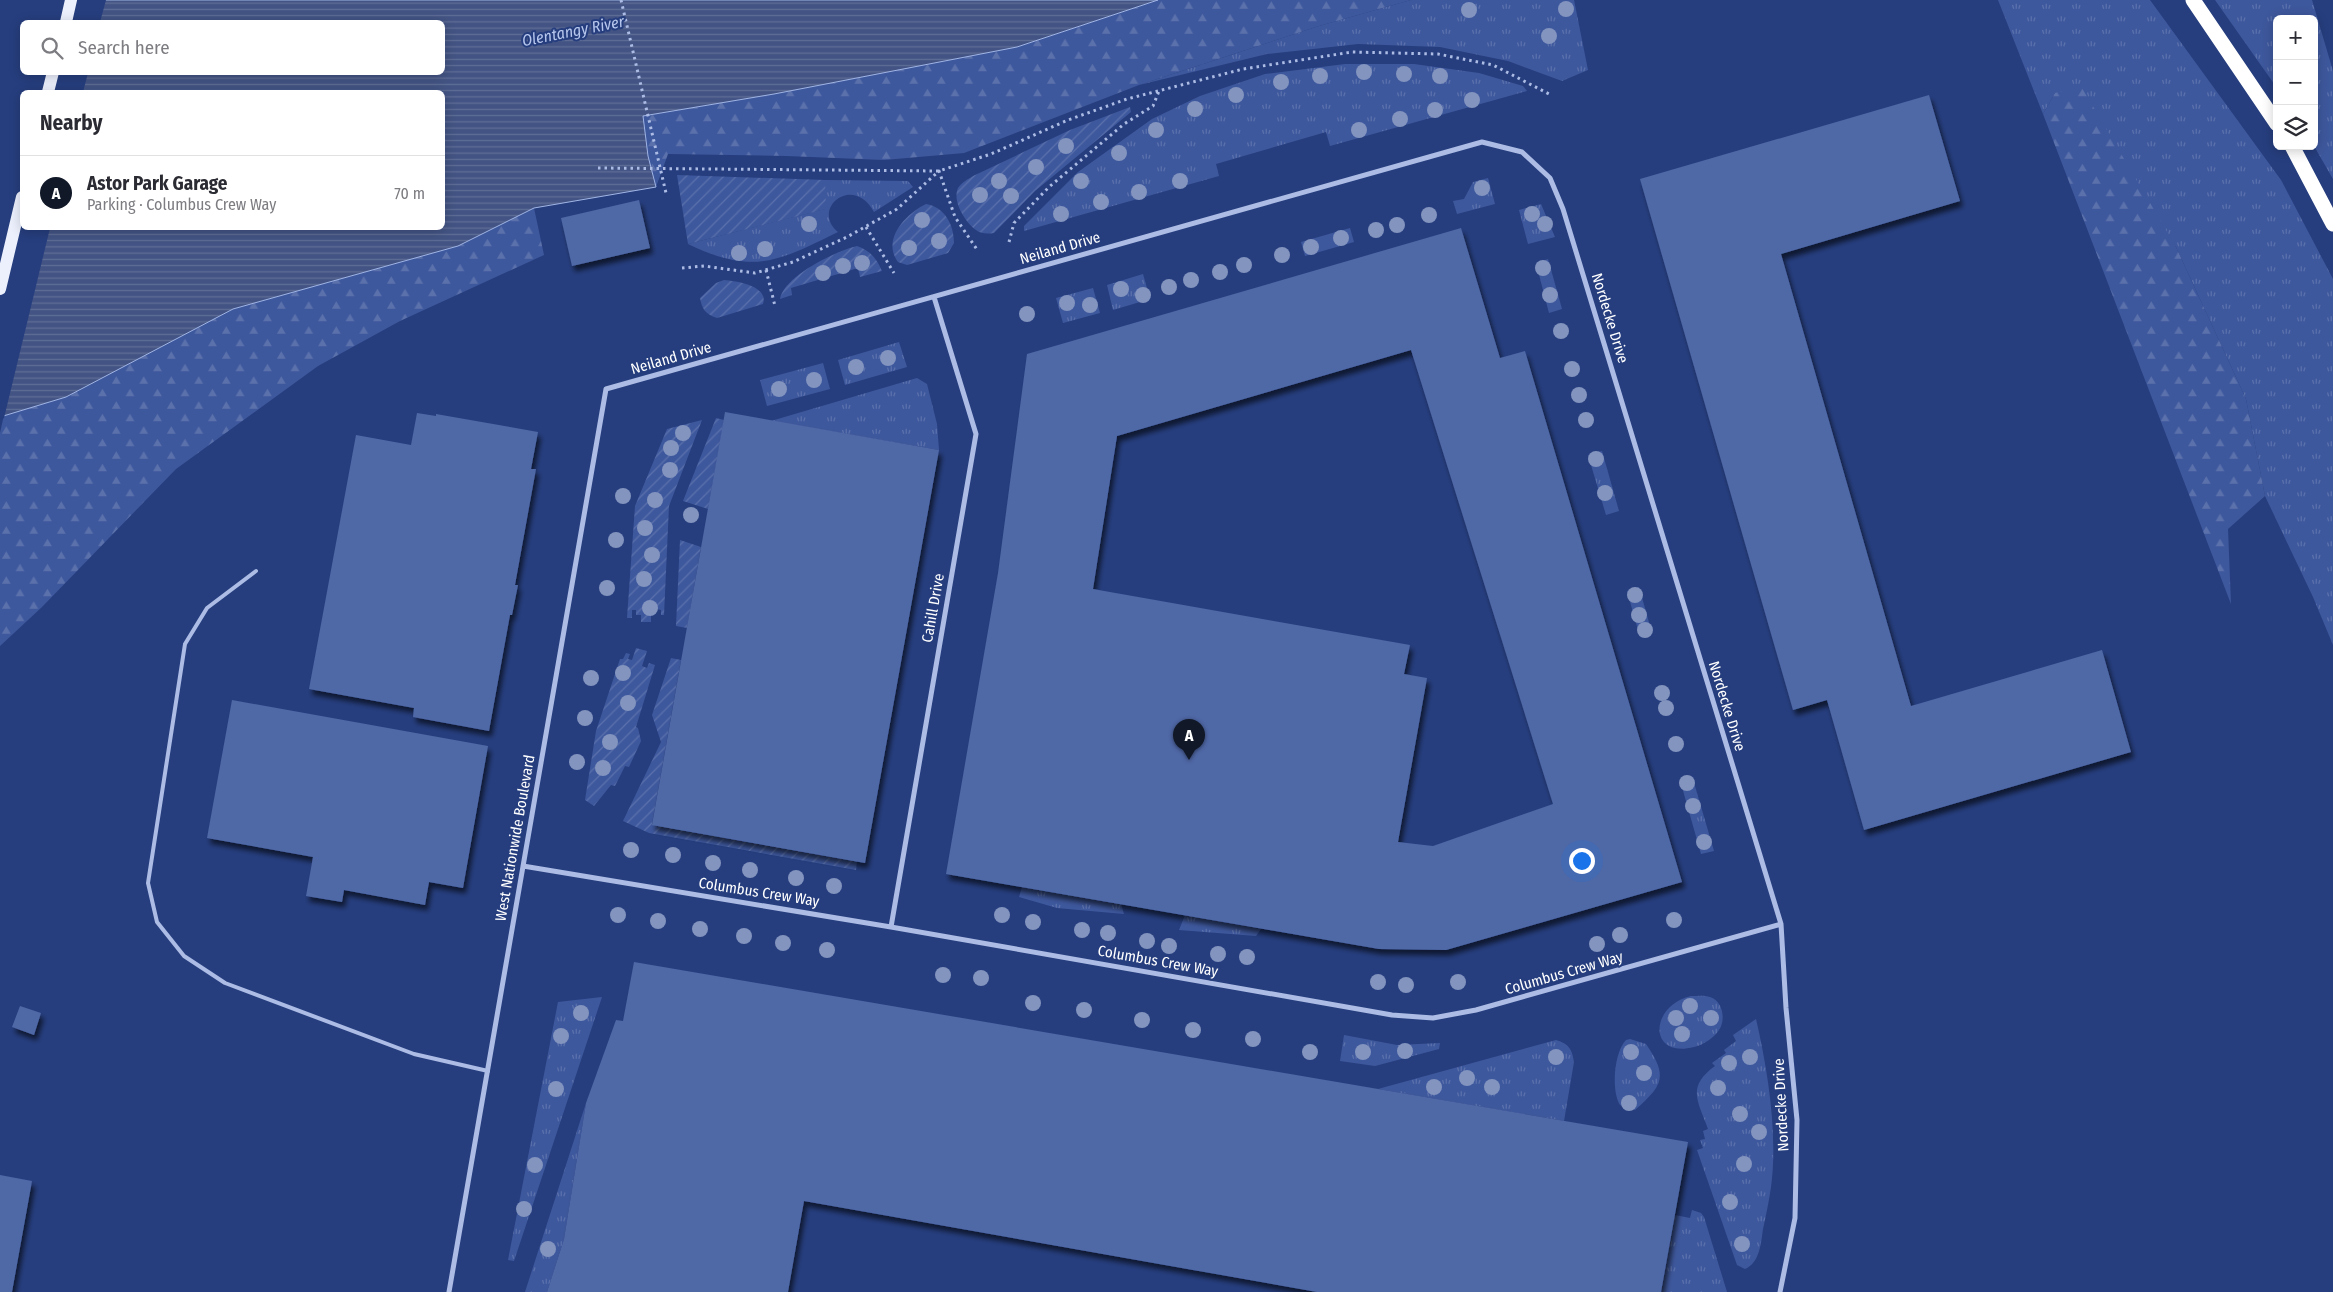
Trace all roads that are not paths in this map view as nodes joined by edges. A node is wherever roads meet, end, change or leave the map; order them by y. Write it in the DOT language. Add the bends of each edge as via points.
graph roads {
  1 [pos="71,0"];
  2 [pos="2193,0"];
  3 [pos="66,20"];
  4 [pos="52,75"];
  5 [pos="48,90"];
  6 [pos="2273,118"];
  7 [pos="2294,150"];
  8 [pos="1522,152"];
  9 [pos="20,205"];
  10 [pos="2333,224"];
  11 [pos="0,289"];
  12 [pos="934,297"];
  13 [pos="606,389"];
  14 [pos="256,571"];
  15 [pos="523,866"];
  16 [pos="1781,924"];
  17 [pos="891,927"];
  18 [pos="488,1070"];
  19 [pos="449,1292"];
  20 [pos="1780,1292"];
  1 -- 3 [label="main road"];
  2 -- 6 [label="highway"];
  4 -- 5 [label="main road"];
  7 -- 10 [label="highway"];
  8 -- 12 [label="street, Neiland Drive" via="1482,142"];
  8 -- 16 [label="street, Nordecke Drive" via="1550,178 1563,209"];
  9 -- 11 [label="main road"];
  12 -- 13 [label="street, Neiland Drive"];
  12 -- 17 [label="street, Cahill Drive" via="976,434"];
  13 -- 15 [label="street, West Nationwide Boulevard"];
  14 -- 18 [label="lane" via="207,608 185,644 148,883 157,922 184,956 225,983 414,1054"];
  15 -- 17 [label="street, Columbus Crew Way"];
  15 -- 18 [label="street, West Nationwide Boulevard"];
  16 -- 17 [label="street, Columbus Crew Way" via="1476,1010 1433,1018 1392,1015"];
  16 -- 20 [label="street, Nordecke Drive" via="1797,1120 1794,1218"];
  18 -- 19 [label="street, West Nationwide Boulevard"];
}
